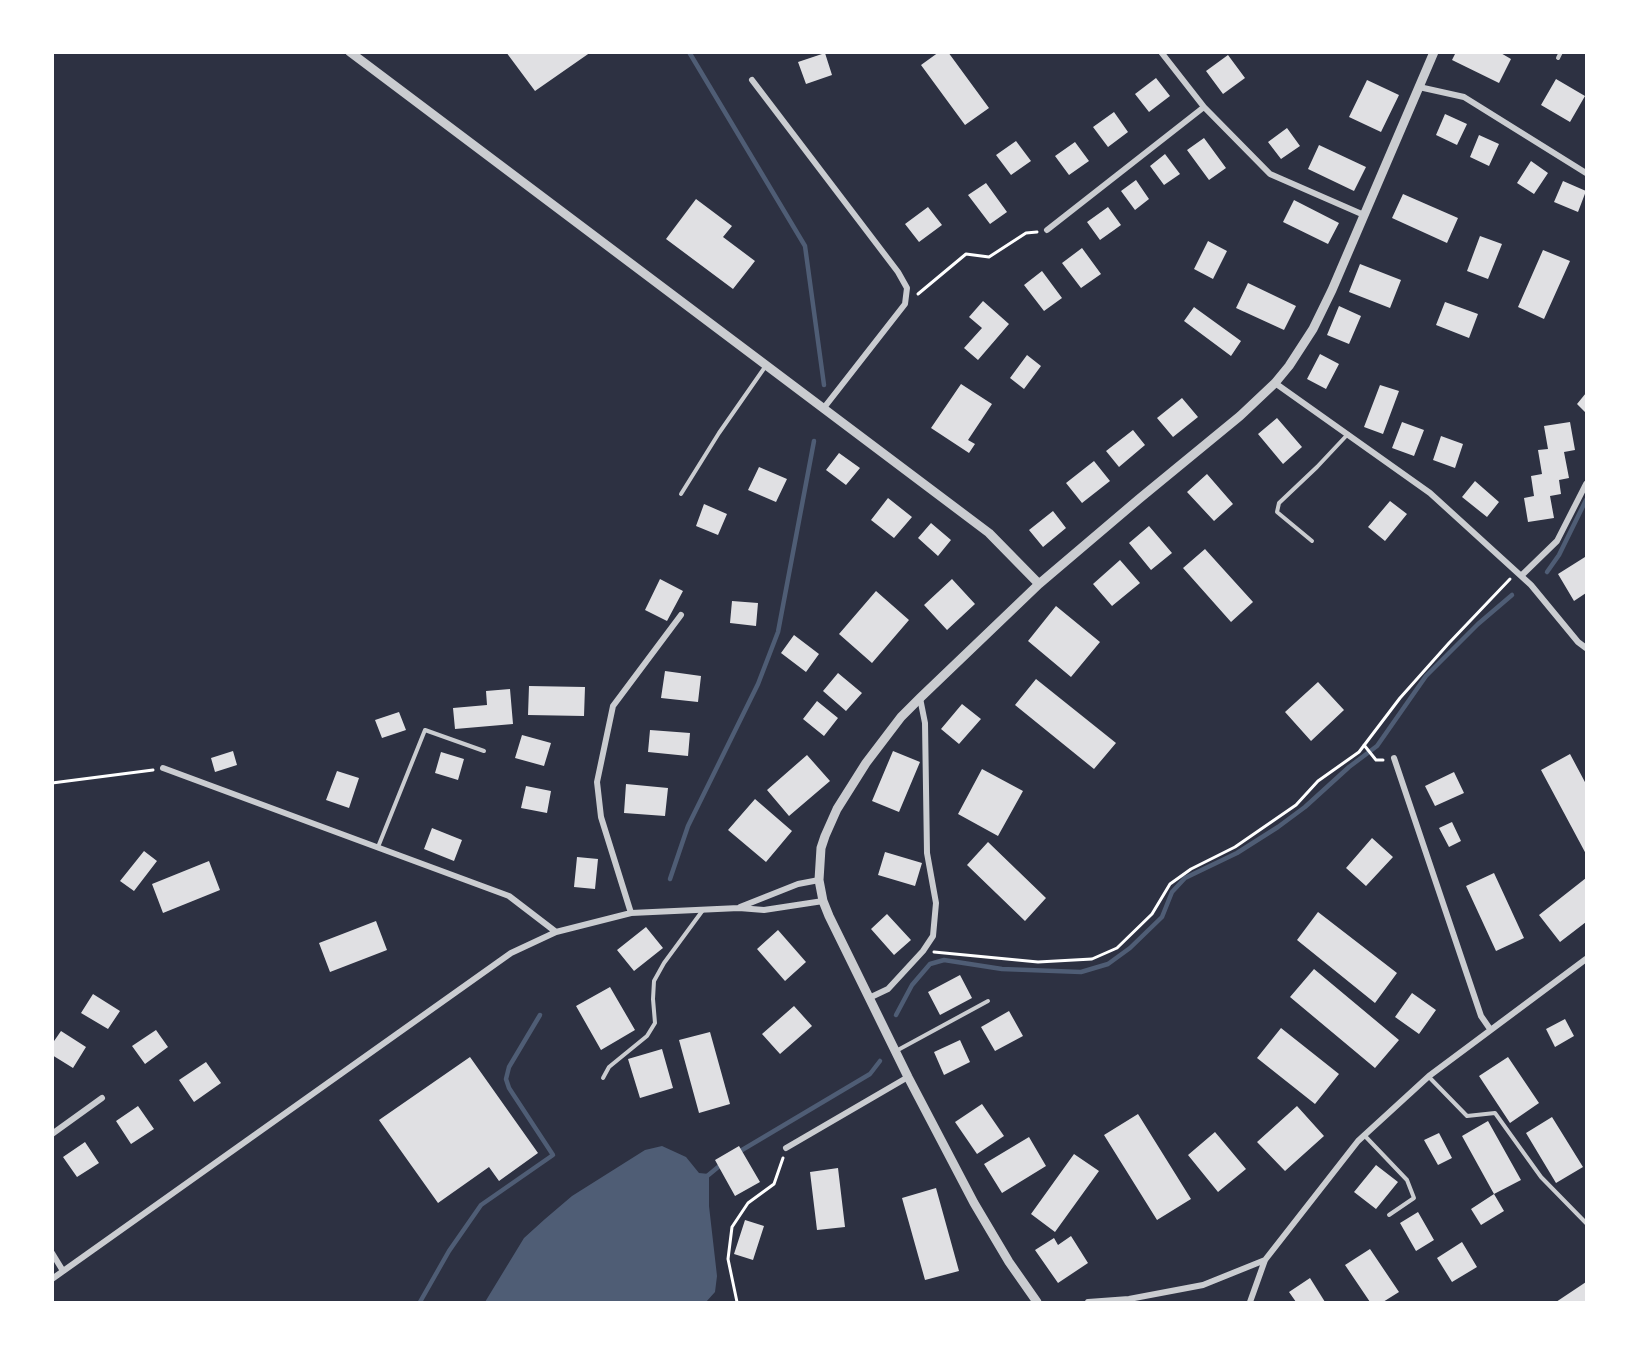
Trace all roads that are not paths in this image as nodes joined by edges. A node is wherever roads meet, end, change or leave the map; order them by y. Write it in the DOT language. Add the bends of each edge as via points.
graph roads {
  1 [pos="350,52"];
  2 [pos="1161,52"];
  3 [pos="1434,52"];
  4 [pos="1562,52"];
  5 [pos="1558,58"];
  6 [pos="752,80"];
  7 [pos="1419,87"];
  8 [pos="1204,108"];
  9 [pos="1587,173"];
  10 [pos="1364,215"];
  11 [pos="1047,230"];
  12 [pos="766,367"];
  13 [pos="1275,383"];
  14 [pos="823,409"];
  15 [pos="1348,433"];
  16 [pos="1587,484"];
  17 [pos="681,494"];
  18 [pos="1312,541"];
  19 [pos="1519,574"];
  20 [pos="1040,584"];
  21 [pos="681,615"];
  22 [pos="1587,648"];
  23 [pos="920,698"];
  24 [pos="484,751"];
  25 [pos="1394,759"];
  26 [pos="163,768"];
  27 [pos="378,848"];
  28 [pos="819,880"];
  29 [pos="823,901"];
  30 [pos="739,908"];
  31 [pos="704,910"];
  32 [pos="631,913"];
  33 [pos="556,932"];
  34 [pos="1587,959"];
  35 [pos="869,998"];
  36 [pos="988,1001"];
  37 [pos="1490,1029"];
  38 [pos="895,1051"];
  39 [pos="1429,1076"];
  40 [pos="908,1077"];
  41 [pos="603,1078"];
  42 [pos="102,1098"];
  43 [pos="52,1134"];
  44 [pos="1365,1136"];
  45 [pos="786,1148"];
  46 [pos="1389,1215"];
  47 [pos="1587,1223"];
  48 [pos="52,1253"];
  49 [pos="1265,1260"];
  50 [pos="63,1271"];
  51 [pos="52,1279"];
  52 [pos="1037,1302"];
  53 [pos="1088,1302"];
  54 [pos="1250,1302"];
  1 -- 12 [label="street"];
  2 -- 8 [label="street"];
  3 -- 7 [label="street"];
  4 -- 5 [label="lane"];
  6 -- 14 [label="street" via="907,288 905,304"];
  7 -- 9 [label="street" via="1464,97"];
  7 -- 10 [label="street"];
  8 -- 10 [label="street" via="1270,174"];
  8 -- 11 [label="street"];
  10 -- 13 [label="street" via="1313,329"];
  12 -- 14 [label="street"];
  12 -- 17 [label="lane"];
  13 -- 15 [label="street"];
  13 -- 20 [label="street"];
  14 -- 20 [label="street" via="989,533"];
  15 -- 18 [label="lane" via="1279,503 1277,512"];
  15 -- 19 [label="street" via="1430,493"];
  16 -- 19 [label="street" via="1557,541"];
  19 -- 22 [label="street"];
  20 -- 23 [label="street"];
  21 -- 32 [label="street" via="613,706 597,782 601,817"];
  23 -- 28 [label="street" via="880,743 837,809 821,848"];
  23 -- 35 [label="street" via="925,723 927,853 936,919 933,936 923,951 888,989"];
  24 -- 27 [label="lane" via="425,730"];
  25 -- 37 [label="street" via="1482,1016"];
  26 -- 27 [label="street"];
  27 -- 33 [label="street" via="509,896"];
  28 -- 29 [label="street"];
  28 -- 30 [label="street" via="798,884"];
  29 -- 30 [label="street" via="764,910"];
  29 -- 35 [label="street"];
  30 -- 31 [label="street"];
  31 -- 32 [label="street"];
  31 -- 41 [label="lane" via="663,963 654,981 655,1023 647,1036 609,1067"];
  32 -- 33 [label="street"];
  33 -- 50 [label="street" via="511,953"];
  34 -- 37 [label="street"];
  35 -- 38 [label="street"];
  36 -- 38 [label="lane"];
  37 -- 39 [label="street"];
  38 -- 40 [label="street"];
  39 -- 44 [label="street"];
  39 -- 47 [label="lane" via="1467,1116 1495,1113 1541,1177"];
  40 -- 45 [label="street"];
  40 -- 52 [label="street" via="974,1203"];
  42 -- 43 [label="street"];
  44 -- 46 [label="lane" via="1407,1180 1414,1198"];
  44 -- 49 [label="street"];
  48 -- 50 [label="street"];
  49 -- 53 [label="street" via="1203,1285 1129,1299"];
  49 -- 54 [label="street"];
  50 -- 51 [label="street"];
}
